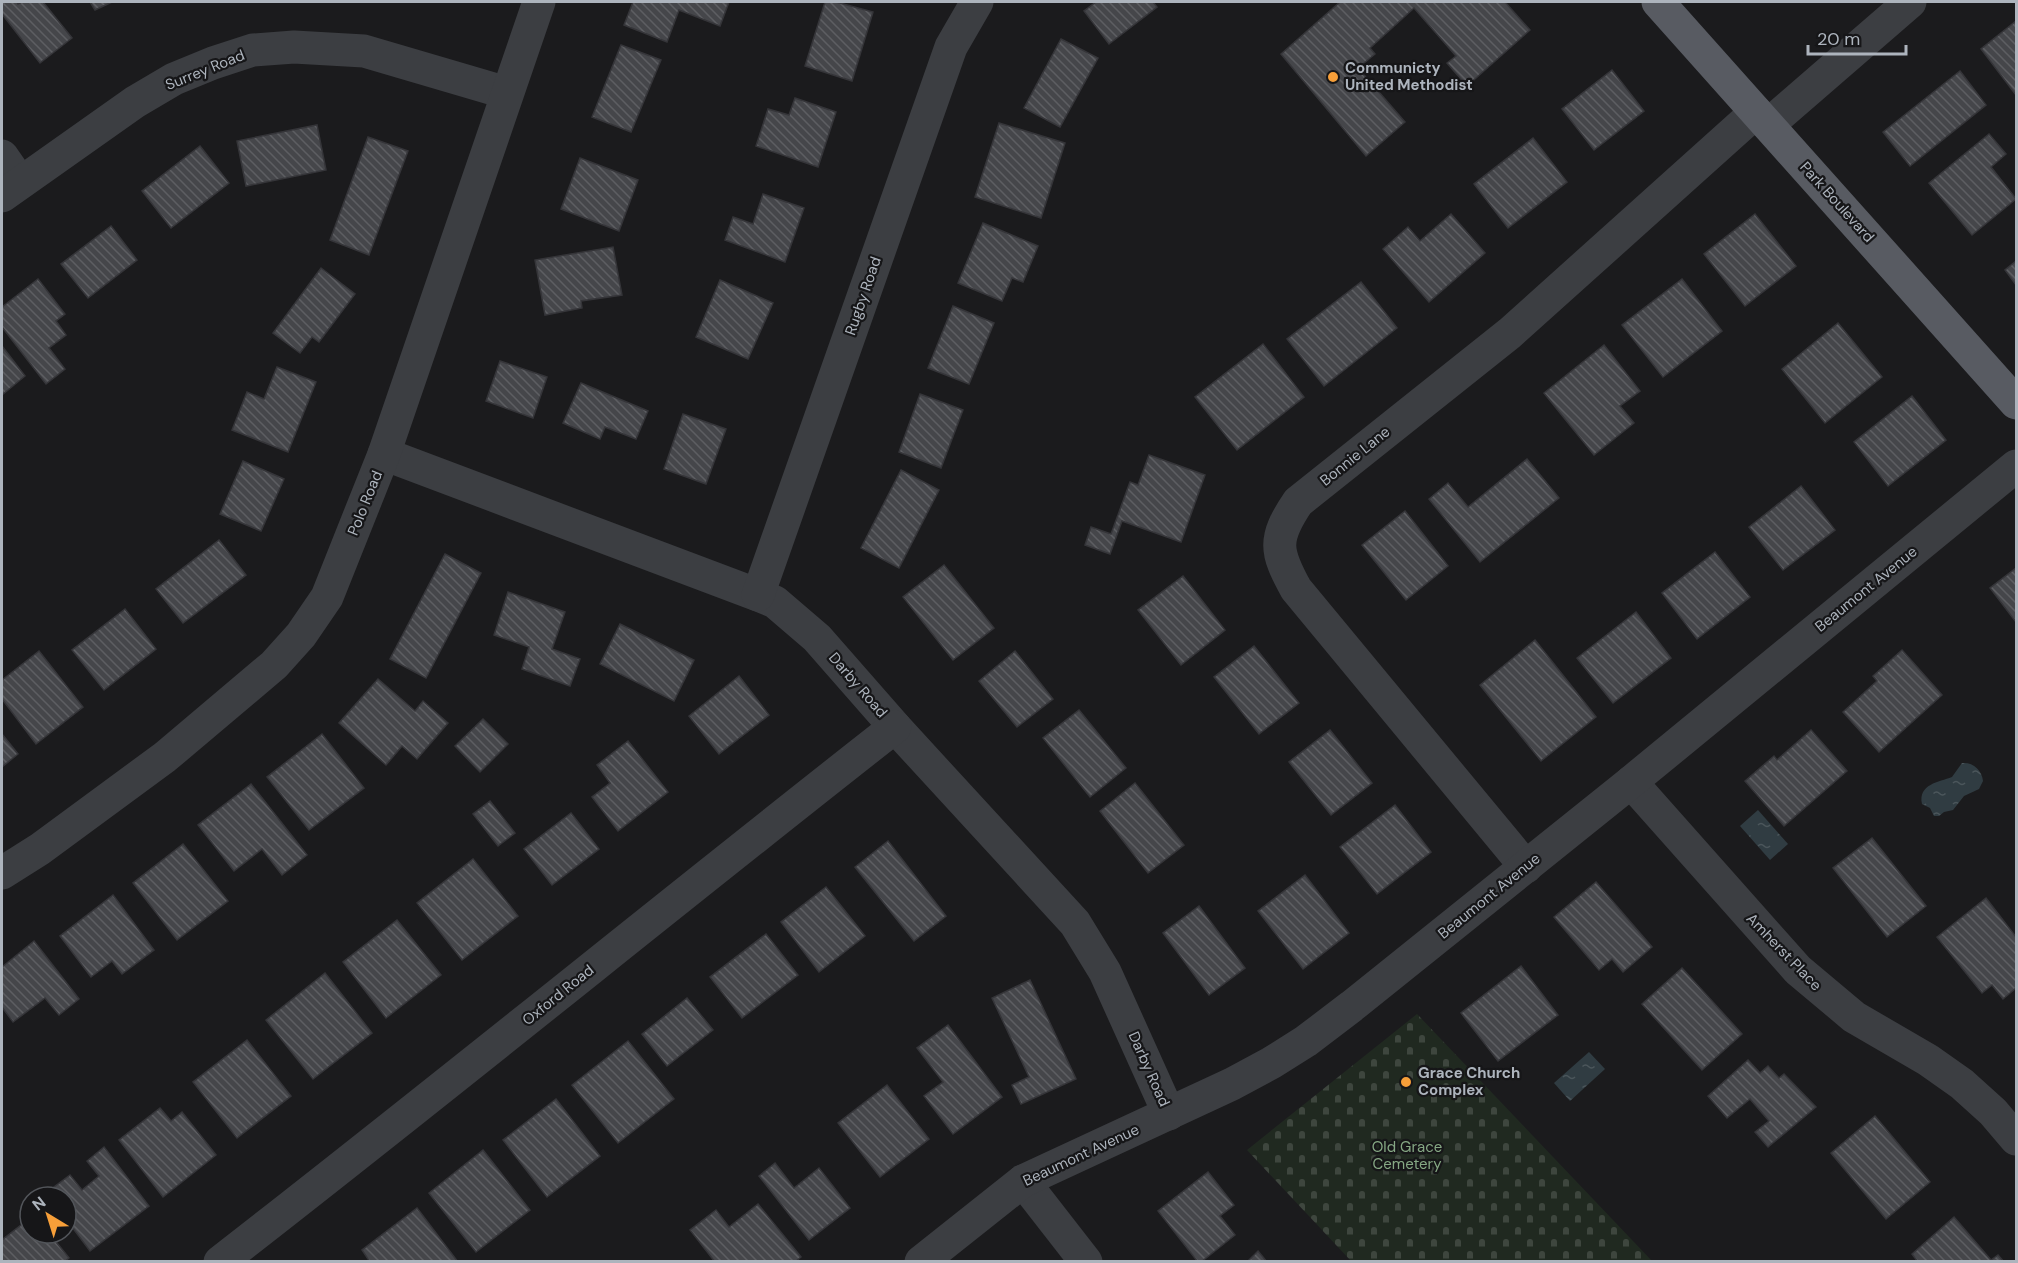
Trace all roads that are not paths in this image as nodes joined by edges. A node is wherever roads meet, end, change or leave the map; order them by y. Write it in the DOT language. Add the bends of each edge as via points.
graph roads {
  1 [pos="539,2"];
  2 [pos="977,2"];
  3 [pos="1658,2"];
  4 [pos="1910,2"];
  5 [pos="507,93"];
  6 [pos="1762,119"];
  7 [pos="2,156"];
  8 [pos="11,189"];
  9 [pos="2016,403"];
  10 [pos="384,454"];
  11 [pos="2016,466"];
  12 [pos="758,595"];
  13 [pos="895,727"];
  14 [pos="1631,783"];
  15 [pos="1526,867"];
  16 [pos="2,873"];
  17 [pos="1169,1114"];
  18 [pos="2016,1139"];
  19 [pos="1023,1180"];
  20 [pos="220,1262"];
  21 [pos="921,1262"];
  22 [pos="1086,1262"];
  1 -- 5 [label="street, Polo Road"];
  2 -- 12 [label="street, Rugby Road" via="951,47"];
  3 -- 6 [label="main road, Park Boulevard"];
  4 -- 6 [label="street, Bonnie Lane"];
  5 -- 8 [label="street, Surrey Road" via="364,51 294,47 253,50 174,79"];
  5 -- 10 [label="street, Polo Road"];
  6 -- 9 [label="main road, Park Boulevard"];
  6 -- 15 [label="street, Bonnie Lane" via="1510,333 1298,502 1280,536 1282,563 1296,589"];
  7 -- 8 [label="street"];
  10 -- 12 [label="street, Darby Road"];
  10 -- 16 [label="street, Polo Road" via="327,597 274,665 165,757"];
  11 -- 14 [label="street, Beaumont Avenue"];
  12 -- 13 [label="street, Darby Road" via="775,602 817,638"];
  13 -- 17 [label="street, Darby Road" via="1075,923 1106,972"];
  13 -- 20 [label="street, Oxford Road"];
  14 -- 15 [label="street, Beaumont Avenue"];
  14 -- 18 [label="street, Amherst Place" via="1798,970 1854,1017 1962,1084"];
  15 -- 17 [label="street, Beaumont Avenue" via="1306,1041 1242,1079"];
  17 -- 19 [label="street, Beaumont Avenue"];
  19 -- 21 [label="street, Beaumont Avenue"];
  19 -- 22 [label="street"];
}
